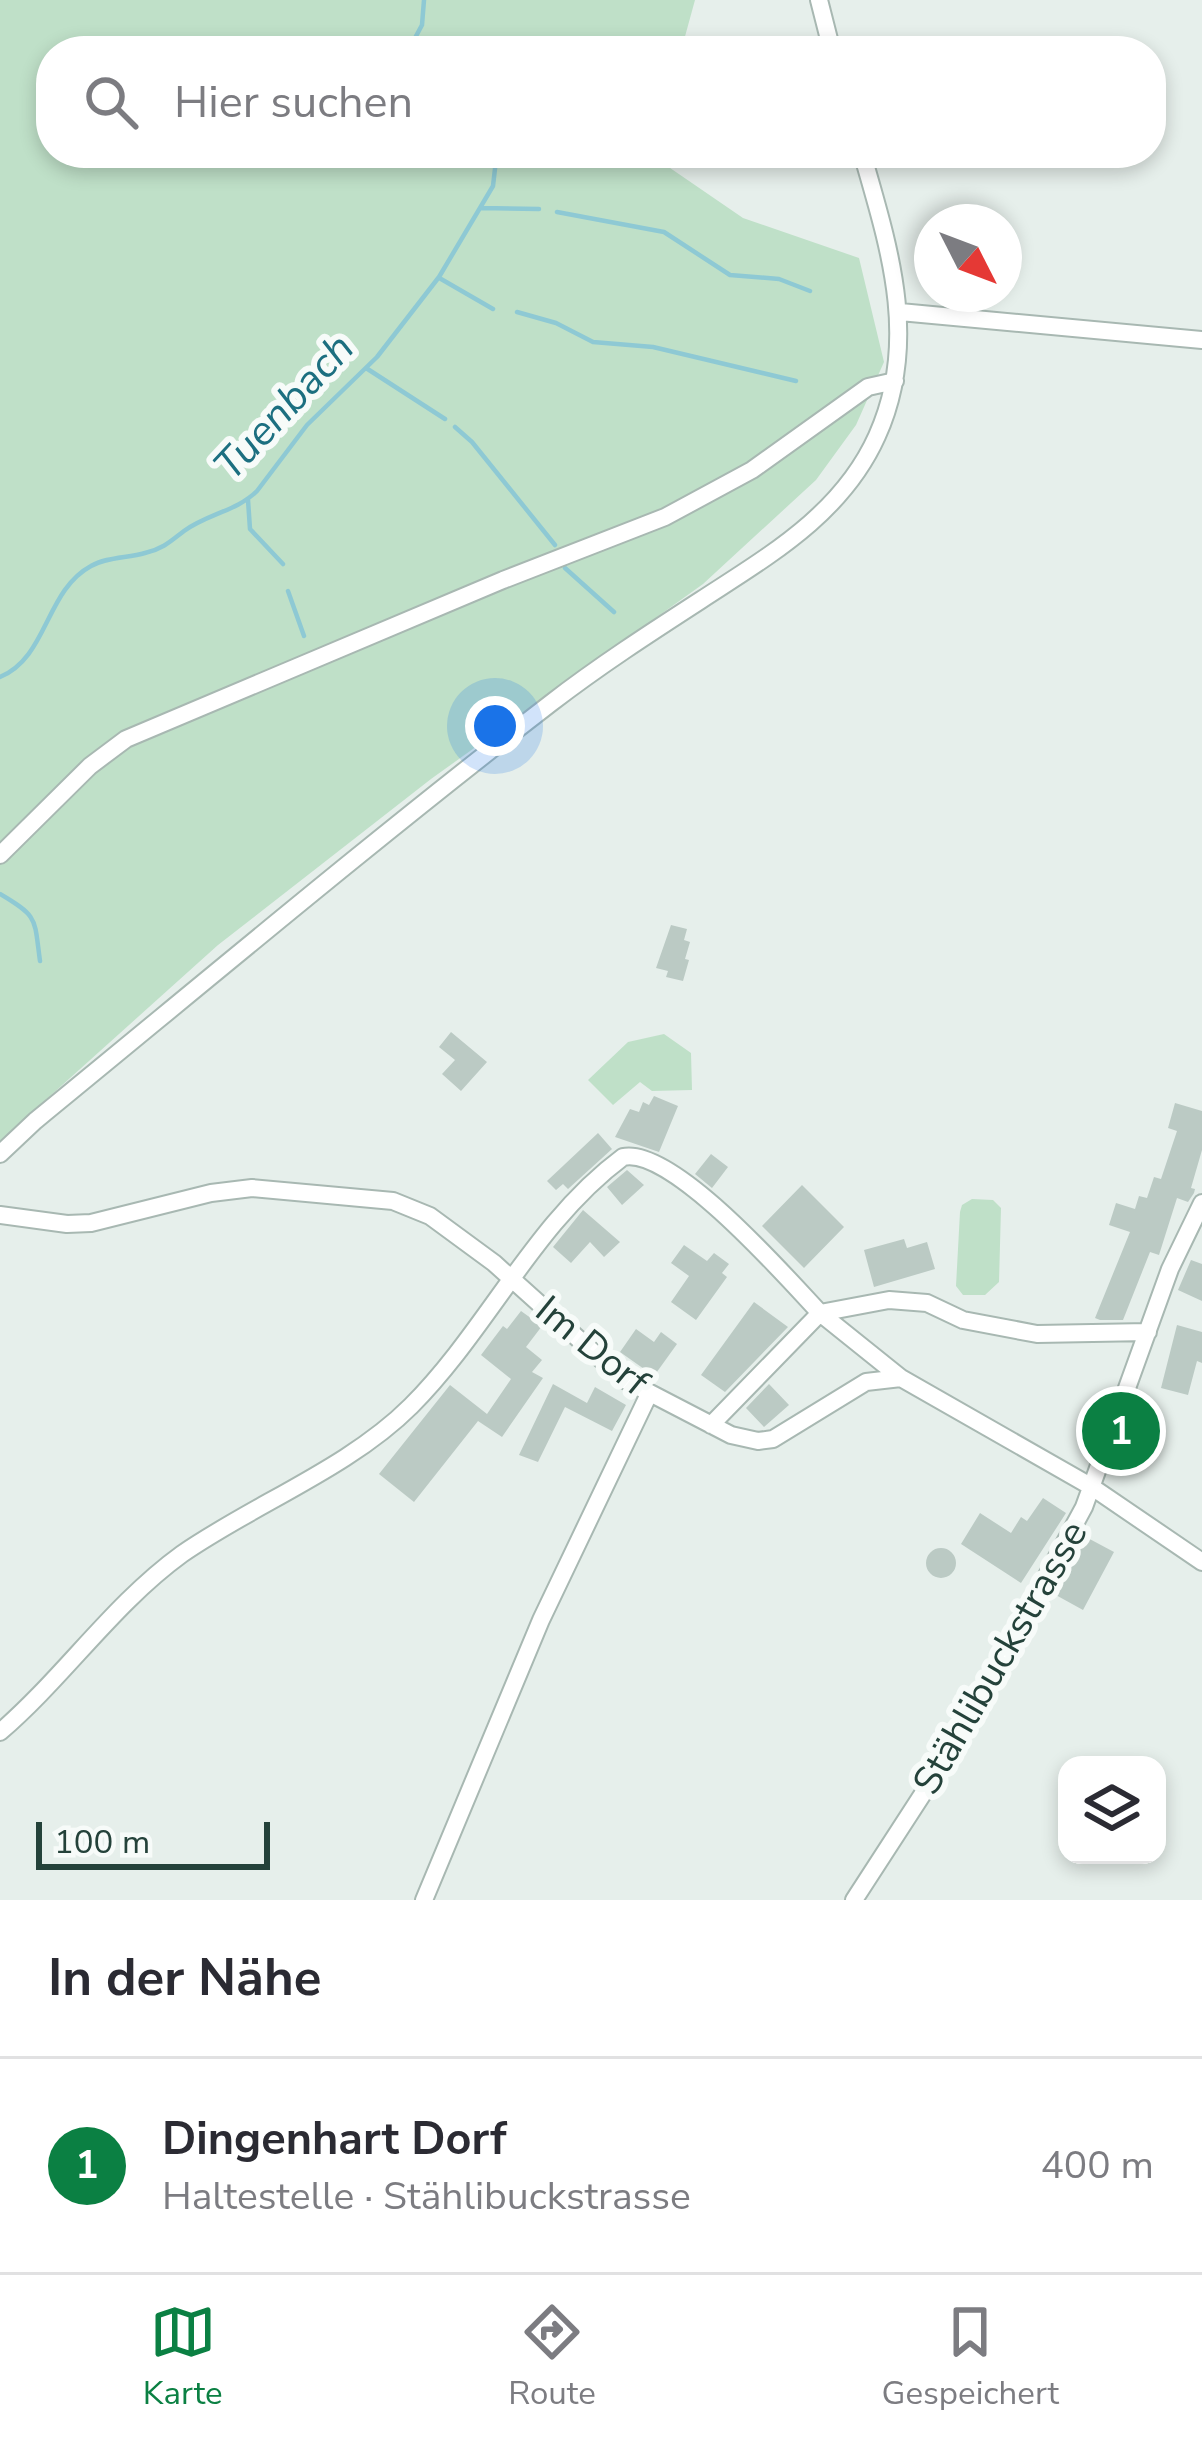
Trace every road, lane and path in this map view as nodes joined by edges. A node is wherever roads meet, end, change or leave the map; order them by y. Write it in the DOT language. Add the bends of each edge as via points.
graph roads {
  1 [pos="819,0"];
  2 [pos="828,36"];
  3 [pos="866,168"];
  4 [pos="900,312"];
  5 [pos="1202,340"];
  6 [pos="895,381"];
  7 [pos="0,855"];
  8 [pos="0,1154"];
  9 [pos="1202,1203"];
  10 [pos="0,1214"];
  11 [pos="511,1276"];
  12 [pos="820,1313"];
  13 [pos="1148,1332"];
  14 [pos="901,1378"];
  15 [pos="649,1394"];
  16 [pos="711,1425"];
  17 [pos="1093,1487"];
  18 [pos="1202,1562"];
  19 [pos="0,1732"];
  20 [pos="424,1900"];
  21 [pos="854,1900"];
  1 -- 2 [label="street"];
  3 -- 4 [label="street"];
  4 -- 5 [label="street"];
  4 -- 6 [label="street"];
  6 -- 7 [label="street" via="868,386 711,496 127,739"];
  6 -- 8 [label="street" via="867,457 817,520 549,705"];
  9 -- 13 [label="street, Stählibuckstrasse"];
  10 -- 11 [label="street" via="91,1223 252,1188 392,1201 430,1216"];
  11 -- 12 [label="street, Im Dorf" via="563,1215 631,1155 692,1187"];
  11 -- 15 [label="street, Im Dorf" via="591,1354"];
  11 -- 19 [label="street" via="407,1410 162,1570"];
  12 -- 13 [label="street" via="890,1300 1037,1334"];
  12 -- 14 [label="street"];
  12 -- 16 [label="street"];
  13 -- 17 [label="street, Stählibuckstrasse"];
  14 -- 16 [label="street, Im Dorf" via="866,1382 773,1439 745,1439"];
  14 -- 17 [label="street"];
  15 -- 16 [label="street, Im Dorf"];
  15 -- 20 [label="street" via="541,1620"];
  17 -- 18 [label="street"];
  17 -- 21 [label="street, Stählibuckstrasse" via="958,1738"];
}
